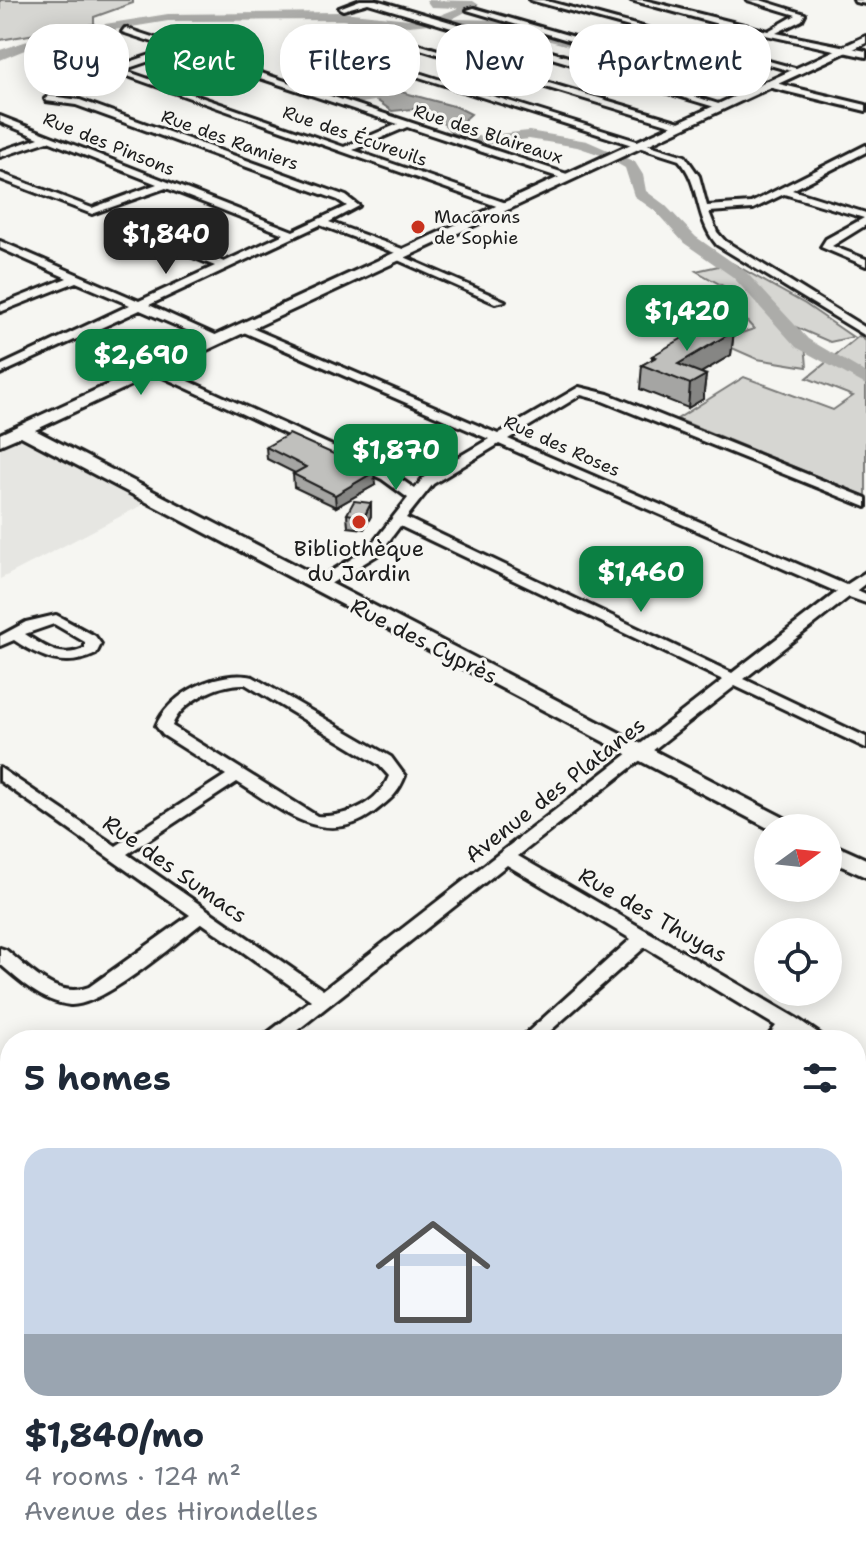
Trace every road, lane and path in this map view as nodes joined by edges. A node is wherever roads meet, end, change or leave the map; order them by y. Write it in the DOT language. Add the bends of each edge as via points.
graph roads {
  1 [pos="368,0"];
  2 [pos="534,0"];
  3 [pos="635,0"];
  4 [pos="751,0"];
  5 [pos="858,0"];
  6 [pos="866,2"];
  7 [pos="343,8"];
  8 [pos="471,10"];
  9 [pos="489,15"];
  10 [pos="444,23"];
  11 [pos="725,24"];
  12 [pos="771,32"];
  13 [pos="569,37"];
  14 [pos="866,39"];
  15 [pos="845,48"];
  16 [pos="866,54"];
  17 [pos="569,60"];
  18 [pos="798,70"];
  19 [pos="129,75"];
  20 [pos="264,76"];
  21 [pos="771,82"];
  22 [pos="771,85"];
  23 [pos="688,96"];
  24 [pos="742,96"];
  25 [pos="49,99"];
  26 [pos="721,106"];
  27 [pos="866,108"];
  28 [pos="0,119"];
  29 [pos="406,124"];
  30 [pos="680,125"];
  31 [pos="48,138"];
  32 [pos="637,145"];
  33 [pos="866,148"];
  34 [pos="345,150"];
  35 [pos="0,154"];
  36 [pos="0,176"];
  37 [pos="567,177"];
  38 [pos="166,184"];
  39 [pos="785,191"];
  40 [pos="505,206"];
  41 [pos="701,209"];
  42 [pos="866,218"];
  43 [pos="323,223"];
  44 [pos="295,235"];
  45 [pos="157,239"];
  46 [pos="1,246"];
  47 [pos="400,255"];
  48 [pos="866,263"];
  49 [pos="226,267"];
  50 [pos="76,278"];
  51 [pos="499,301"];
  52 [pos="141,306"];
  53 [pos="0,309"];
  54 [pos="243,328"];
  55 [pos="865,331"];
  56 [pos="218,340"];
  57 [pos="154,369"];
  58 [pos="0,370"];
  59 [pos="22,430"];
  60 [pos="500,438"];
  61 [pos="0,440"];
  62 [pos="415,497"];
  63 [pos="866,503"];
  64 [pos="399,520"];
  65 [pos="866,576"];
  66 [pos="317,586"];
  67 [pos="847,591"];
  68 [pos="866,599"];
  69 [pos="15,634"];
  70 [pos="0,642"];
  71 [pos="734,680"];
  72 [pos="866,743"];
  73 [pos="642,754"];
  74 [pos="0,773"];
  75 [pos="237,775"];
  76 [pos="759,814"];
  77 [pos="115,854"];
  78 [pos="842,857"];
  79 [pos="508,858"];
  80 [pos="866,869"];
  81 [pos="202,915"];
  82 [pos="645,937"];
  83 [pos="0,954"];
  84 [pos="324,1000"];
  85 [pos="789,1023"];
  86 [pos="285,1030"];
  87 [pos="539,1030"];
  88 [pos="783,1030"];
  89 [pos="799,1030"];
  1 -- 7 [label="street"];
  1 -- 10 [label="street"];
  2 -- 18 [label="street"];
  3 -- 11 [label="street"];
  4 -- 12 [label="street" via="801,14"];
  5 -- 6 [label="street"];
  8 -- 9 [label="street"];
  9 -- 10 [label="street"];
  9 -- 13 [label="street"];
  10 -- 17 [label="street"];
  12 -- 15 [label="street"];
  14 -- 15 [label="main road"];
  15 -- 16 [label="street"];
  15 -- 18 [label="main road"];
  18 -- 21 [label="main road"];
  19 -- 34 [label="street, Rue des Écureuils"];
  20 -- 29 [label="street, Rue des Blaireaux"];
  22 -- 27 [label="street"];
  23 -- 26 [label="street"];
  24 -- 26 [label="main road"];
  25 -- 43 [label="street, Rue des Ramiers" via="77,102 354,203"];
  26 -- 30 [label="main road"];
  28 -- 31 [label="street, Rue des Pinsons"];
  29 -- 34 [label="street"];
  29 -- 37 [label="street, Rue des Blaireaux"];
  30 -- 32 [label="main road"];
  30 -- 32 [label="street" via="364,30 323,31 299,38"];
  31 -- 35 [label="street"];
  31 -- 38 [label="street, Rue des Pinsons"];
  32 -- 37 [label="main road"];
  32 -- 41 [label="street" via="685,160 693,170"];
  33 -- 39 [label="street"];
  34 -- 40 [label="street, Rue des Écureuils"];
  36 -- 38 [label="street" via="92,211"];
  37 -- 40 [label="main road"];
  38 -- 44 [label="street, Rue des Pinsons"];
  39 -- 41 [label="street" via="753,206"];
  39 -- 42 [label="street"];
  40 -- 47 [label="main road"];
  41 -- 55 [label="street" via="713,235 733,253"];
  42 -- 48 [label="street" via="826,247"];
  43 -- 44 [label="street"];
  43 -- 47 [label="street"];
  44 -- 49 [label="street"];
  45 -- 49 [label="street"];
  46 -- 50 [label="street"];
  47 -- 51 [label="street"];
  47 -- 54 [label="main road"];
  49 -- 52 [label="street"];
  50 -- 52 [label="street"];
  50 -- 53 [label="street"];
  52 -- 56 [label="street"];
  52 -- 58 [label="street"];
  54 -- 56 [label="main road"];
  54 -- 60 [label="street, Rue des Roses"];
  56 -- 57 [label="main road"];
  57 -- 59 [label="main road"];
  57 -- 62 [label="street" via="387,476"];
  59 -- 61 [label="main road"];
  59 -- 66 [label="main road, Rue des Cyprès"];
  60 -- 62 [label="street" via="428,481"];
  60 -- 63 [label="street" via="572,393 587,390"];
  60 -- 67 [label="street, Rue des Roses"];
  62 -- 64 [label="street"];
  64 -- 66 [label="street" via="374,551"];
  64 -- 71 [label="street"];
  65 -- 67 [label="street, Avenue des Platanes"];
  66 -- 73 [label="main road, Rue des Cyprès"];
  67 -- 68 [label="street, Rue des Roses"];
  67 -- 71 [label="street, Avenue des Platanes"];
  69 -- 69 [label="street" via="62,659 83,656 94,644 56,619"];
  69 -- 70 [label="street"];
  71 -- 72 [label="street"];
  71 -- 73 [label="street, Avenue des Platanes"];
  73 -- 76 [label="main road, Rue des Cyprès"];
  73 -- 79 [label="street, Avenue des Platanes"];
  74 -- 77 [label="street, Rue des Sumacs"];
  75 -- 75 [label="street" via="313,821 335,823 357,816 391,791 397,776 385,761 248,680 231,678 171,711 164,726"];
  75 -- 77 [label="street"];
  77 -- 81 [label="street, Rue des Sumacs"];
  78 -- 80 [label="main road"];
  79 -- 82 [label="street, Rue des Thuyas"];
  79 -- 84 [label="street, Avenue des Platanes"];
  81 -- 83 [label="street" via="95,992 77,999 53,995"];
  81 -- 84 [label="street, Rue des Sumacs"];
  82 -- 85 [label="street, Rue des Thuyas"];
  82 -- 87 [label="street"];
  84 -- 86 [label="street, Avenue des Platanes"];
  85 -- 88 [label="street"];
  85 -- 89 [label="street, Rue des Thuyas"];
}
